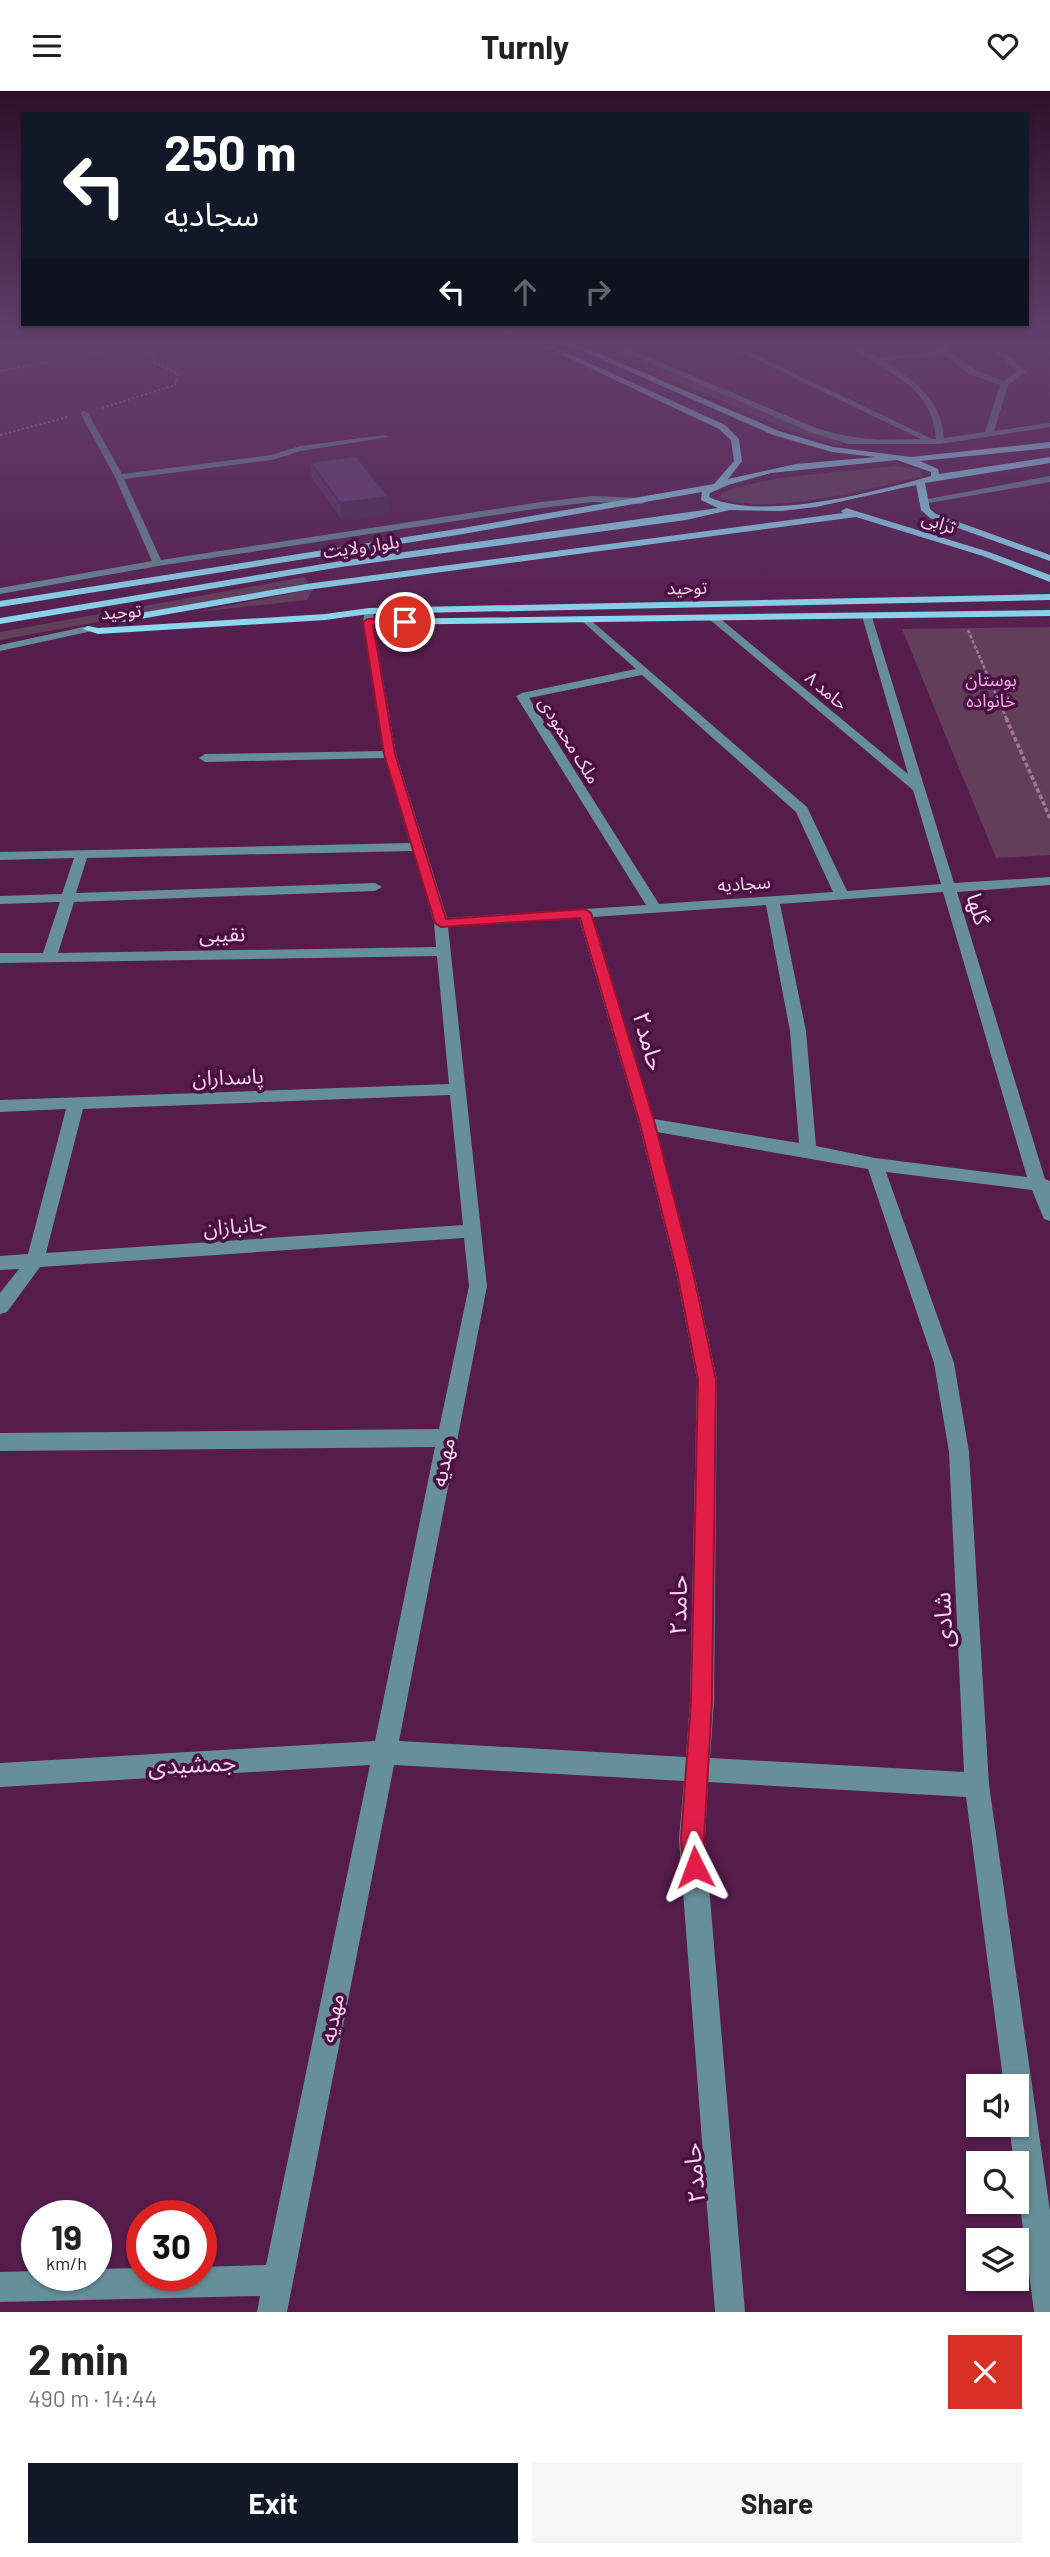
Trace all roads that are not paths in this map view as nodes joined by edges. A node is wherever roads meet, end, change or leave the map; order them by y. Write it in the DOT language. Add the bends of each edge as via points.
graph roads {
  1 [pos="104,448"];
  2 [pos="310,448"];
  3 [pos="736,448"];
  4 [pos="850,448"];
  5 [pos="874,448"];
  6 [pos="917,448"];
  7 [pos="942,448"];
  8 [pos="1005,448"];
  9 [pos="898,454"];
  10 [pos="1050,460"];
  11 [pos="120,477"];
  12 [pos="935,477"];
  13 [pos="1050,479"];
  14 [pos="920,482"];
  15 [pos="715,487"];
  16 [pos="642,501"];
  17 [pos="923,501"];
  18 [pos="816,502"];
  19 [pos="727,509"];
  20 [pos="857,514"];
  21 [pos="583,530"];
  22 [pos="1050,558"];
  23 [pos="158,563"];
  24 [pos="1028,572"];
  25 [pos="1050,573"];
  26 [pos="1050,579"];
  27 [pos="306,587"];
  28 [pos="0,591"];
  29 [pos="1045,597"];
  30 [pos="0,604"];
  31 [pos="1050,613"];
  32 [pos="368,616"];
  33 [pos="867,616"];
  34 [pos="713,618"];
  35 [pos="587,620"];
  36 [pos="0,621"];
  37 [pos="88,629"];
  38 [pos="0,647"];
  39 [pos="645,671"];
  40 [pos="390,754"];
  41 [pos="205,758"];
  42 [pos="919,789"];
  43 [pos="420,847"];
  44 [pos="82,854"];
  45 [pos="0,856"];
  46 [pos="1050,881"];
  47 [pos="375,887"];
  48 [pos="949,888"];
  49 [pos="842,896"];
  50 [pos="66,897"];
  51 [pos="0,899"];
  52 [pos="772,900"];
  53 [pos="655,908"];
  54 [pos="585,913"];
  55 [pos="441,923"];
  56 [pos="444,951"];
  57 [pos="49,957"];
  58 [pos="0,958"];
  59 [pos="458,1089"];
  60 [pos="76,1103"];
  61 [pos="0,1106"];
  62 [pos="647,1124"];
  63 [pos="808,1150"];
  64 [pos="875,1164"];
  65 [pos="1044,1186"];
  66 [pos="1050,1214"];
  67 [pos="472,1231"];
  68 [pos="35,1261"];
  69 [pos="0,1263"];
  70 [pos="0,1307"];
  71 [pos="447,1438"];
  72 [pos="0,1442"];
  73 [pos="385,1752"];
  74 [pos="698,1767"];
  75 [pos="0,1775"];
  76 [pos="977,1785"];
  77 [pos="279,2280"];
  78 [pos="0,2287"];
  79 [pos="272,2312"];
  80 [pos="730,2312"];
  81 [pos="1049,2312"];
  1 -- 11 [label="street"];
  2 -- 11 [label="street"];
  3 -- 15 [label="main road" via="738,461"];
  4 -- 9 [label="main road"];
  5 -- 9 [label="street"];
  6 -- 9 [label="street"];
  7 -- 9 [label="street"];
  8 -- 9 [label="main road"];
  9 -- 12 [label="main road" via="928,466"];
  9 -- 15 [label="main road, بلوار ولایت" via="784,470"];
  10 -- 12 [label="main road"];
  11 -- 23 [label="street"];
  12 -- 14 [label="main road, بلوار ولایت"];
  13 -- 17 [label="street"];
  14 -- 17 [label="main road, ترابی"];
  14 -- 18 [label="main road, بلوار ولایت"];
  15 -- 16 [label="main road, بلوار ولایت"];
  15 -- 19 [label="main road" via="704,498"];
  16 -- 23 [label="street" via="592,499 541,505"];
  16 -- 30 [label="main road, بلوار ولایت"];
  17 -- 22 [label="main road, ترابی" via="933,516"];
  18 -- 19 [label="main road, بلوار ولایت" via="759,510"];
  18 -- 20 [label="main road, ترابی"];
  19 -- 21 [label="main road, بلوار ولایت"];
  20 -- 24 [label="main road, ترابی" via="986,554"];
  20 -- 27 [label="main road"];
  21 -- 27 [label="main road"];
  21 -- 36 [label="main road, بلوار ولایت" via="341,564"];
  23 -- 28 [label="street"];
  24 -- 25 [label="main road"];
  24 -- 26 [label="main road, ترابی"];
  24 -- 29 [label="main road"];
  27 -- 37 [label="main road" via="93,624"];
  29 -- 32 [label="main road, توحید"];
  31 -- 33 [label="main road, توحید"];
  32 -- 35 [label="main road, توحید"];
  32 -- 37 [label="main road, توحید"];
  32 -- 40 [label="street, مهدیه"];
  33 -- 34 [label="main road, توحید"];
  33 -- 42 [label="street, گلها"];
  34 -- 35 [label="main road, توحید"];
  34 -- 42 [label="street, حامد ۸"];
  35 -- 39 [label="street"];
  37 -- 38 [label="street"];
  39 -- 49 [label="street" via="802,810"];
  39 -- 53 [label="street, ملک محمودی" via="522,697"];
  40 -- 41 [label="street"];
  40 -- 43 [label="street, مهدیه"];
  42 -- 48 [label="street, گلها"];
  43 -- 44 [label="street"];
  43 -- 55 [label="street, مهدیه"];
  44 -- 45 [label="street"];
  44 -- 50 [label="street"];
  46 -- 48 [label="street, سجادیه"];
  47 -- 50 [label="street"];
  48 -- 49 [label="street, سجادیه"];
  48 -- 65 [label="street, گلها"];
  49 -- 52 [label="street, سجادیه"];
  50 -- 51 [label="street"];
  50 -- 57 [label="street"];
  52 -- 53 [label="street, سجادیه"];
  52 -- 63 [label="street" via="798,1031"];
  53 -- 54 [label="street, سجادیه"];
  54 -- 55 [label="street, سجادیه"];
  54 -- 62 [label="street, حامد۲"];
  55 -- 56 [label="street, مهدیه"];
  56 -- 57 [label="street, نقیبی"];
  56 -- 59 [label="street, مهدیه"];
  57 -- 58 [label="street, نقیبی"];
  59 -- 60 [label="street, پاسداران"];
  59 -- 67 [label="street, مهدیه"];
  60 -- 61 [label="street, پاسداران"];
  60 -- 68 [label="street"];
  62 -- 63 [label="street"];
  62 -- 74 [label="street, حامد۲" via="707,1380"];
  63 -- 64 [label="street"];
  64 -- 65 [label="street"];
  64 -- 76 [label="street, شادی" via="944,1363 959,1452"];
  65 -- 66 [label="street, گلها"];
  67 -- 68 [label="street, جانبازان"];
  67 -- 71 [label="street, مهدیه" via="478,1286"];
  68 -- 69 [label="street, جانبازان"];
  68 -- 70 [label="street"];
  71 -- 72 [label="street"];
  71 -- 73 [label="street, مهدیه"];
  73 -- 74 [label="street, جمشیدی"];
  73 -- 75 [label="street, جمشیدی"];
  73 -- 77 [label="street, مهدیه"];
  74 -- 76 [label="street, جمشیدی"];
  74 -- 80 [label="street, حامد۲" via="692,1839"];
  76 -- 81 [label="street, شادی"];
  77 -- 78 [label="street"];
  77 -- 79 [label="street, مهدیه"];
}
